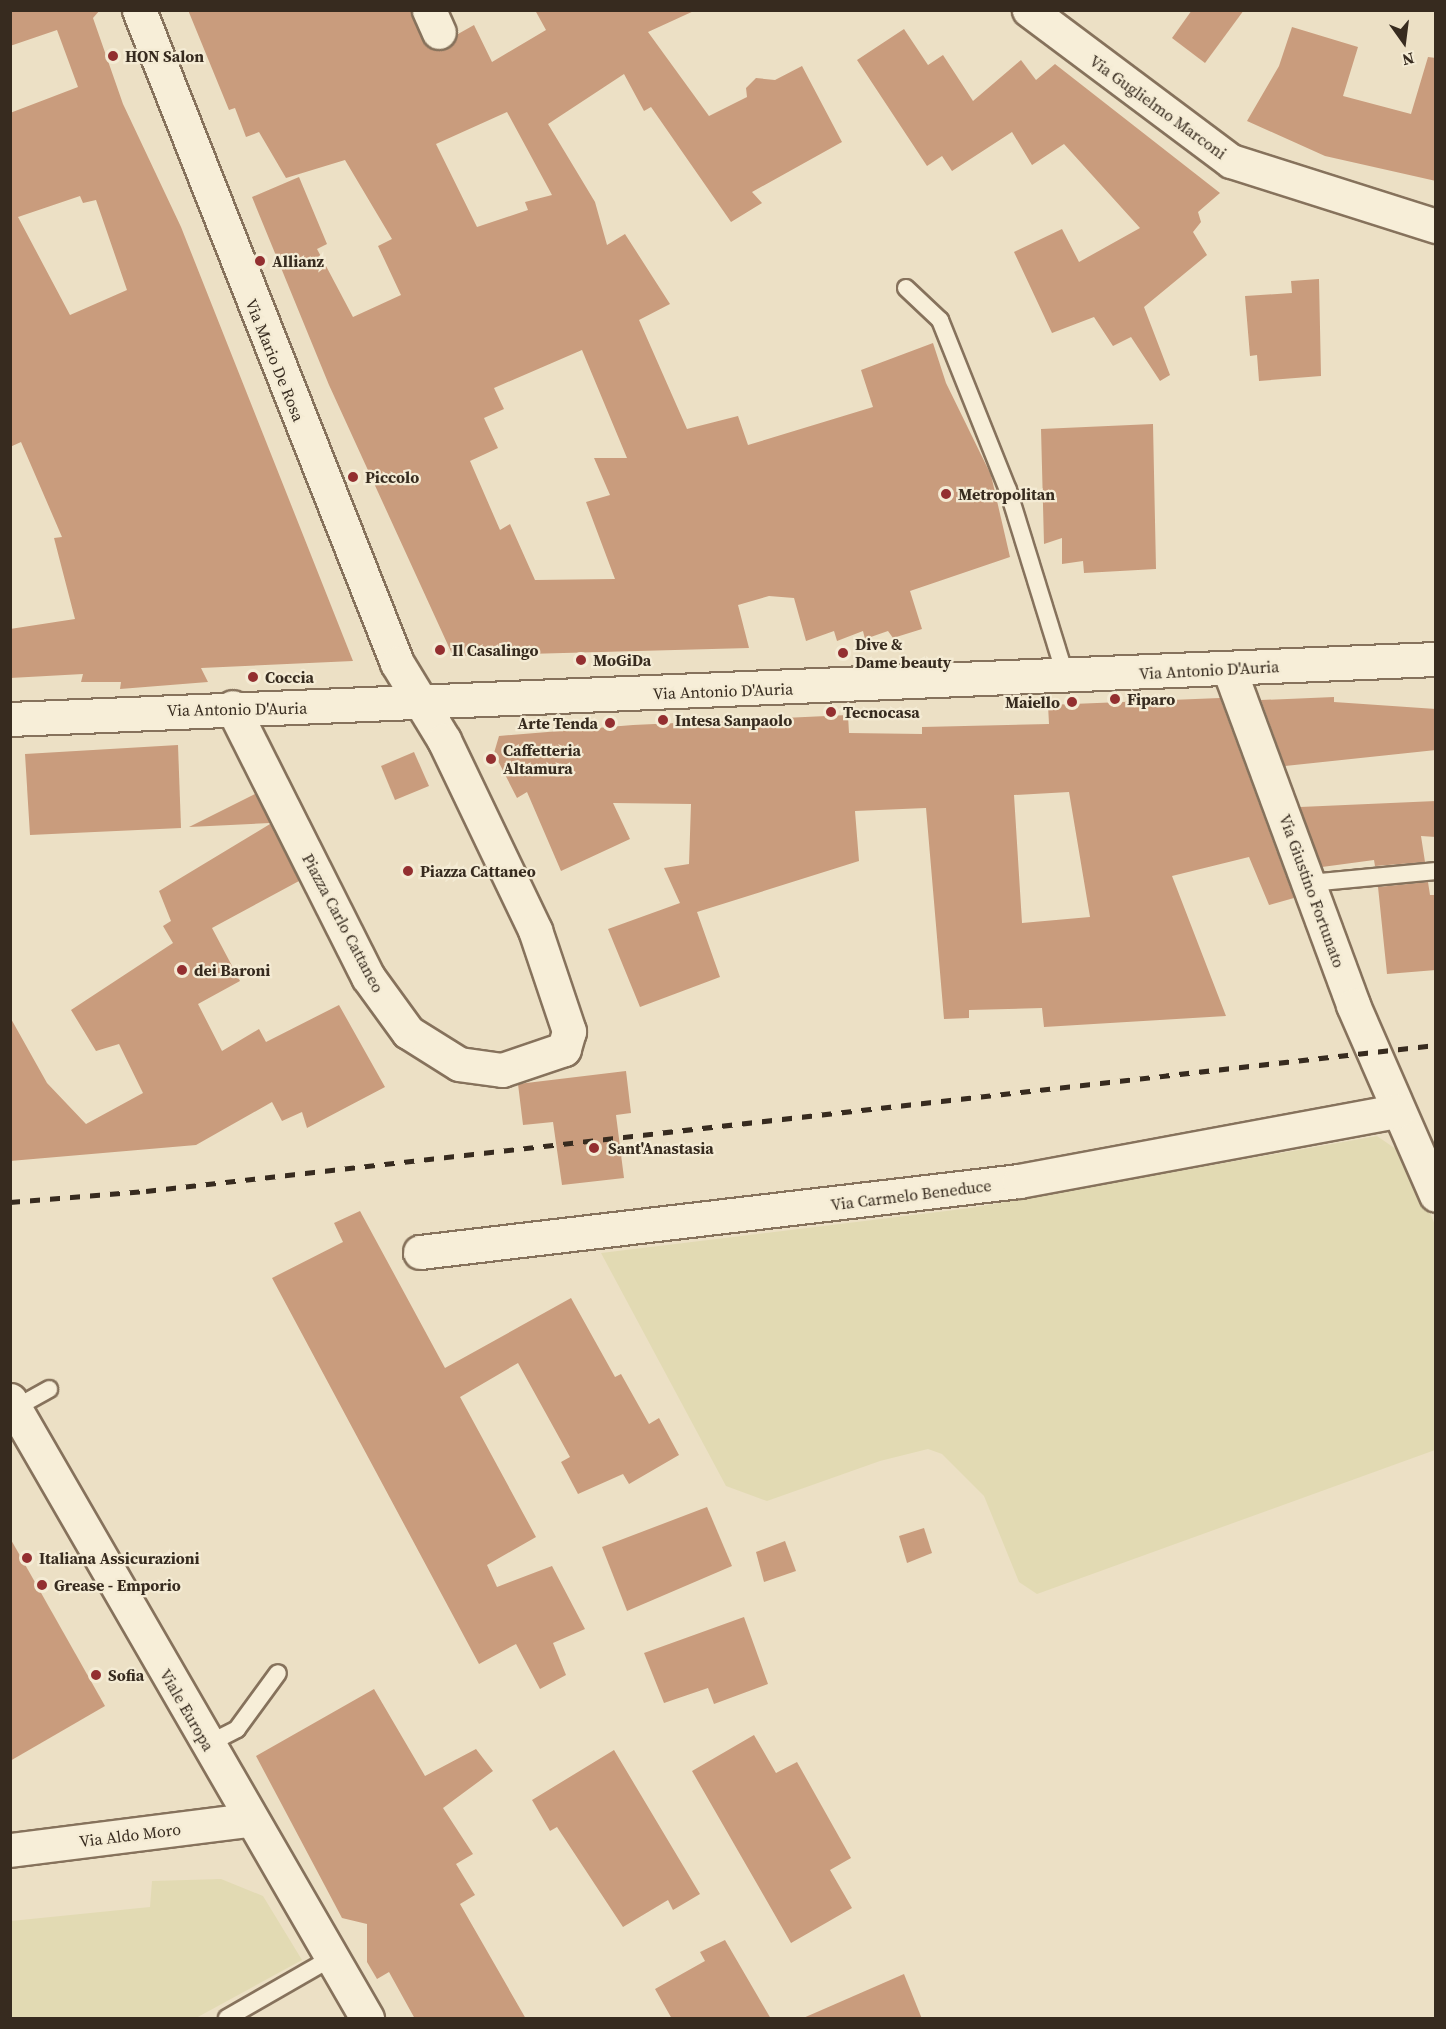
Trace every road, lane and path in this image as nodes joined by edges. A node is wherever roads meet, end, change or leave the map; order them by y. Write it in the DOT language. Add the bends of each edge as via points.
graph roads {
  1 [pos="140,10"];
  2 [pos="1029,10"];
  3 [pos="1436,226"];
  4 [pos="906,288"];
  5 [pos="1436,659"];
  6 [pos="1229,669"];
  7 [pos="1065,676"];
  8 [pos="424,704"];
  9 [pos="232,707"];
  10 [pos="10,719"];
  11 [pos="1436,871"];
  12 [pos="1310,883"];
  13 [pos="1398,1111"];
  14 [pos="1436,1195"];
  15 [pos="420,1252"];
  16 [pos="49,1389"];
  17 [pos="13,1404"];
  18 [pos="278,1673"];
  19 [pos="206,1745"];
  20 [pos="249,1820"];
  21 [pos="10,1850"];
  22 [pos="333,1957"];
  23 [pos="227,2019"];
  24 [pos="368,2019"];
  1 -- 8 [label="street, Via Mario De Rosa" via="388,641"];
  2 -- 3 [label="street, Via Guglielmo Marconi" via="1231,161"];
  4 -- 7 [label="lane" via="940,320 1008,490"];
  5 -- 6 [label="street, Via Antonio D'Auria"];
  6 -- 7 [label="street, Via Antonio D'Auria"];
  6 -- 12 [label="street, Via Giustino Fortunato"];
  7 -- 8 [label="street, Via Antonio D'Auria"];
  8 -- 9 [label="street, Via Antonio D'Auria"];
  8 -- 9 [label="street, Piazza Carlo Cattaneo" via="535,930 569,1031 564,1049 549,1057 502,1070 459,1064 408,1032 368,976"];
  9 -- 10 [label="street, Via Antonio D'Auria"];
  11 -- 12 [label="lane"];
  12 -- 13 [label="street, Via Giustino Fortunato"];
  13 -- 14 [label="street, Via Giustino Fortunato"];
  13 -- 15 [label="street, Via Carmelo Beneduce" via="1019,1180"];
  16 -- 17 [label="lane"];
  17 -- 19 [label="street, Viale Europa"];
  18 -- 19 [label="lane" via="237,1729"];
  19 -- 20 [label="street, Viale Europa"];
  20 -- 21 [label="street, Via Aldo Moro"];
  20 -- 22 [label="street, Viale Europa"];
  22 -- 23 [label="lane"];
  22 -- 24 [label="street, Viale Europa"];
}
